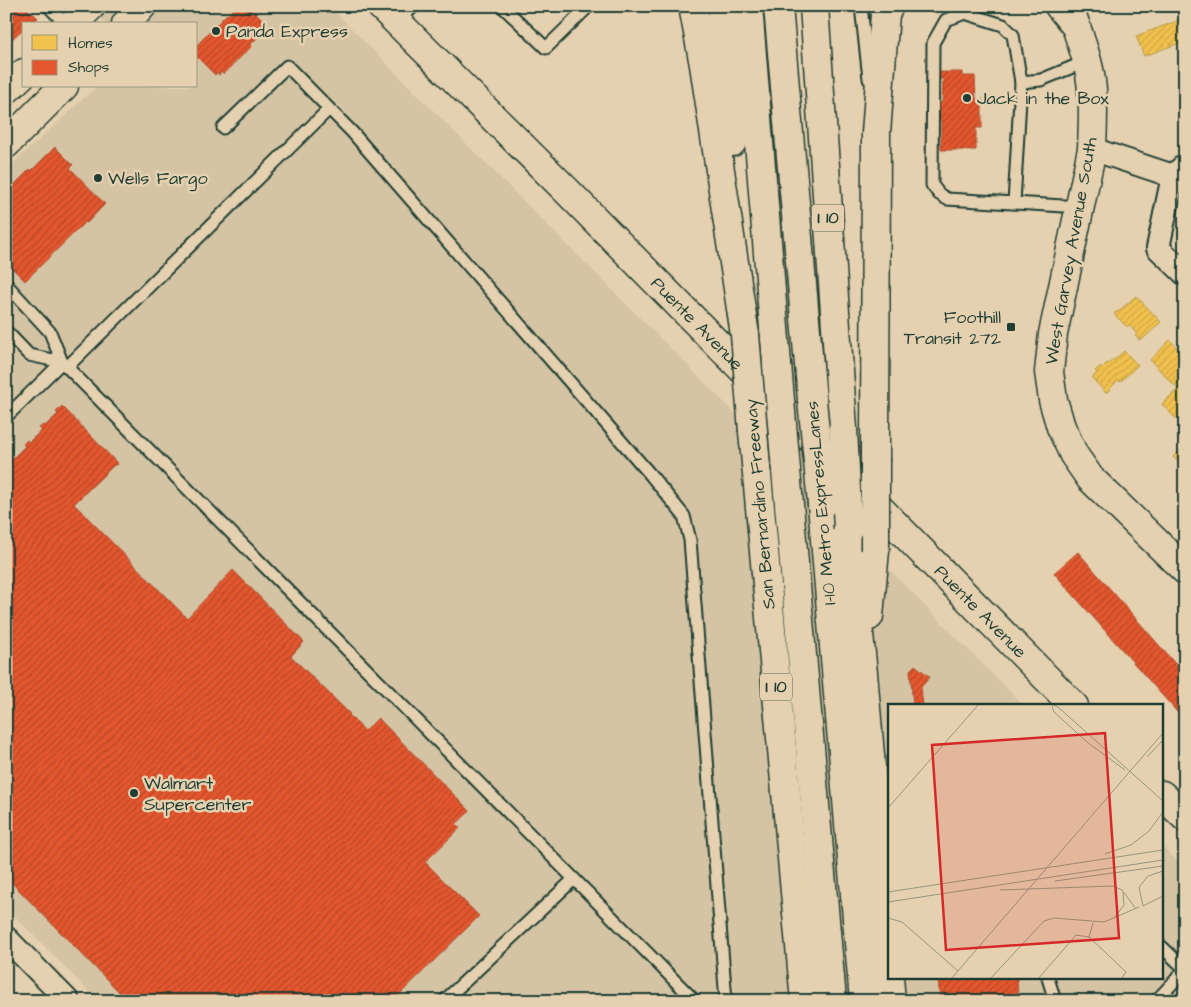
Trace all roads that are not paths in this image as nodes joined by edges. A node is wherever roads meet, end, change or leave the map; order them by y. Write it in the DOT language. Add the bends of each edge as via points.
graph roads {
  1 [pos="48,6"];
  2 [pos="91,6"];
  3 [pos="142,6"];
  4 [pos="502,6"];
  5 [pos="589,6"];
  6 [pos="693,6"];
  7 [pos="722,6"];
  8 [pos="748,6"];
  9 [pos="778,6"];
  10 [pos="814,6"];
  11 [pos="861,6"];
  12 [pos="889,6"];
  13 [pos="397,11"];
  14 [pos="1068,13"];
  15 [pos="64,22"];
  16 [pos="75,22"];
  17 [pos="128,22"];
  18 [pos="1087,61"];
  19 [pos="1021,82"];
  20 [pos="62,88"];
  21 [pos="329,109"];
  22 [pos="223,128"];
  23 [pos="876,132"];
  24 [pos="6,144"];
  25 [pos="1092,149"];
  26 [pos="1179,171"];
  27 [pos="1014,204"];
  28 [pos="1080,208"];
  29 [pos="1185,274"];
  30 [pos="6,284"];
  31 [pos="6,332"];
  32 [pos="745,335"];
  33 [pos="64,365"];
  34 [pos="6,417"];
  35 [pos="1185,570"];
  36 [pos="863,673"];
  37 [pos="1072,704"];
  38 [pos="1164,796"];
  39 [pos="1185,817"];
  40 [pos="574,879"];
  41 [pos="6,938"];
  42 [pos="1164,949"];
  43 [pos="888,966"];
  44 [pos="889,980"];
  45 [pos="1049,980"];
  46 [pos="68,1001"];
  47 [pos="444,1001"];
  48 [pos="695,1001"];
  49 [pos="726,1001"];
  50 [pos="805,1001"];
  51 [pos="832,1001"];
  52 [pos="864,1001"];
  53 [pos="891,1001"];
  54 [pos="1056,1001"];
  55 [pos="1156,1001"];
  1 -- 15 [label="lane"];
  2 -- 16 [label="main road"];
  3 -- 17 [label="main road"];
  4 -- 5 [label="lane" via="546,48"];
  6 -- 32 [label="main road"];
  7 -- 32 [label="main road, San Bernardino Freeway / I 10"];
  8 -- 51 [label="main road, I-10 Metro ExpressLanes, bridge"];
  9 -- 52 [label="main road, I-10 Metro ExpressLanes, bridge"];
  10 -- 36 [label="main road, I 10, bridge" via="848,529"];
  11 -- 23 [label="lane"];
  12 -- 23 [label="main road" via="885,14"];
  13 -- 37 [label="main road, Puente Avenue" via="567,191"];
  14 -- 18 [label="main road, West Garvey Avenue South"];
  18 -- 19 [label="lane" via="1041,80"];
  18 -- 25 [label="main road, West Garvey Avenue South" via="1094,118"];
  19 -- 27 [label="lane"];
  19 -- 27 [label="lane" via="1013,35 1004,24 965,13 946,20 933,44 932,185 947,199"];
  20 -- 24 [label="main road"];
  21 -- 22 [label="lane" via="287,66"];
  21 -- 33 [label="lane"];
  21 -- 49 [label="lane" via="684,516 690,540"];
  23 -- 36 [label="main road, bridge" via="875,550"];
  25 -- 26 [label="street"];
  25 -- 28 [label="main road, West Garvey Avenue South"];
  26 -- 29 [label="street" via="1158,248"];
  27 -- 28 [label="lane"];
  28 -- 35 [label="main road, West Garvey Avenue South" via="1053,334 1049,372 1053,400 1074,455 1090,478"];
  30 -- 33 [label="lane" via="50,332"];
  31 -- 33 [label="lane" via="29,355"];
  32 -- 50 [label="main road, San Bernardino Freeway / I 10, bridge"];
  33 -- 34 [label="lane"];
  33 -- 40 [label="lane"];
  36 -- 43 [label="main road, I 10"];
  38 -- 39 [label="main road"];
  40 -- 47 [label="lane"];
  40 -- 48 [label="lane"];
  41 -- 46 [label="street"];
  42 -- 55 [label="lane" via="1182,966 1183,972"];
  44 -- 53 [label="main road, I 10"];
  45 -- 54 [label="lane"];
}
